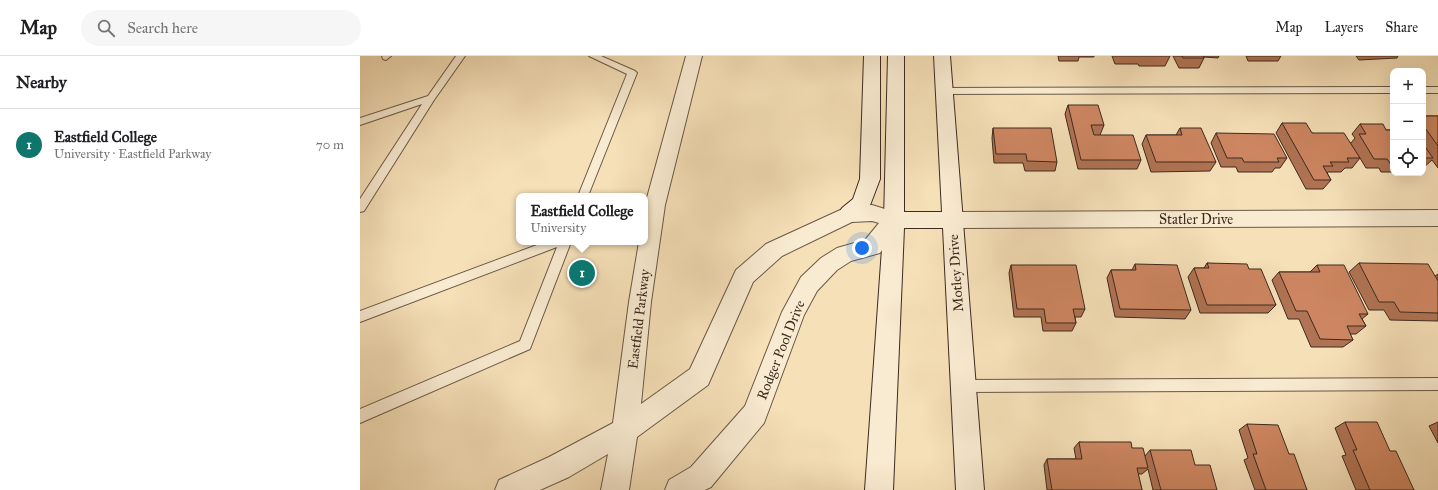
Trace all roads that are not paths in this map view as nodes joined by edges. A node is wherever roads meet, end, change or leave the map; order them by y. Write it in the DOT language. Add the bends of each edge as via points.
graph roads {
  1 [pos="460,56"];
  2 [pos="593,56"];
  3 [pos="694,56"];
  4 [pos="872,56"];
  5 [pos="896,56"];
  6 [pos="942,56"];
  7 [pos="1390,90"];
  8 [pos="1426,90"];
  9 [pos="1438,90"];
  10 [pos="944,91"];
  11 [pos="431,98"];
  12 [pos="360,122"];
  13 [pos="584,193"];
  14 [pos="360,208"];
  15 [pos="849,214"];
  16 [pos="1438,218"];
  17 [pos="894,220"];
  18 [pos="953,220"];
  19 [pos="550,245"];
  20 [pos="564,245"];
  21 [pos="360,317"];
  22 [pos="1438,384"];
  23 [pos="964,386"];
  24 [pos="360,416"];
  25 [pos="625,430"];
  26 [pos="509,490"];
  27 [pos="615,490"];
  28 [pos="679,490"];
  29 [pos="879,490"];
  30 [pos="970,490"];
  1 -- 11 [label="lane"];
  2 -- 13 [label="lane" via="632,73"];
  3 -- 25 [label="street, Eastfield Parkway" via="655,205 640,302"];
  4 -- 15 [label="street" via="870,179 862,203"];
  5 -- 17 [label="street"];
  6 -- 10 [label="street, Motley Drive"];
  7 -- 10 [label="lane"];
  8 -- 9 [label="lane"];
  10 -- 18 [label="street, Motley Drive"];
  11 -- 12 [label="lane"];
  11 -- 14 [label="lane"];
  15 -- 17 [label="street" via="872,213"];
  15 -- 25 [label="street" via="774,250 744,276 699,377"];
  16 -- 18 [label="street, Statler Drive"];
  17 -- 18 [label="street, Statler Drive"];
  17 -- 28 [label="street, Rodger Pool Drive" via="872,247 845,254 829,264 809,284 793,312 755,414 701,477"];
  17 -- 29 [label="street"];
  18 -- 23 [label="street, Motley Drive"];
  19 -- 21 [label="lane"];
  20 -- 24 [label="lane" via="525,345"];
  22 -- 23 [label="lane"];
  23 -- 30 [label="street, Motley Drive"];
  25 -- 26 [label="street" via="559,467"];
  25 -- 27 [label="street, Eastfield Parkway"];
}
